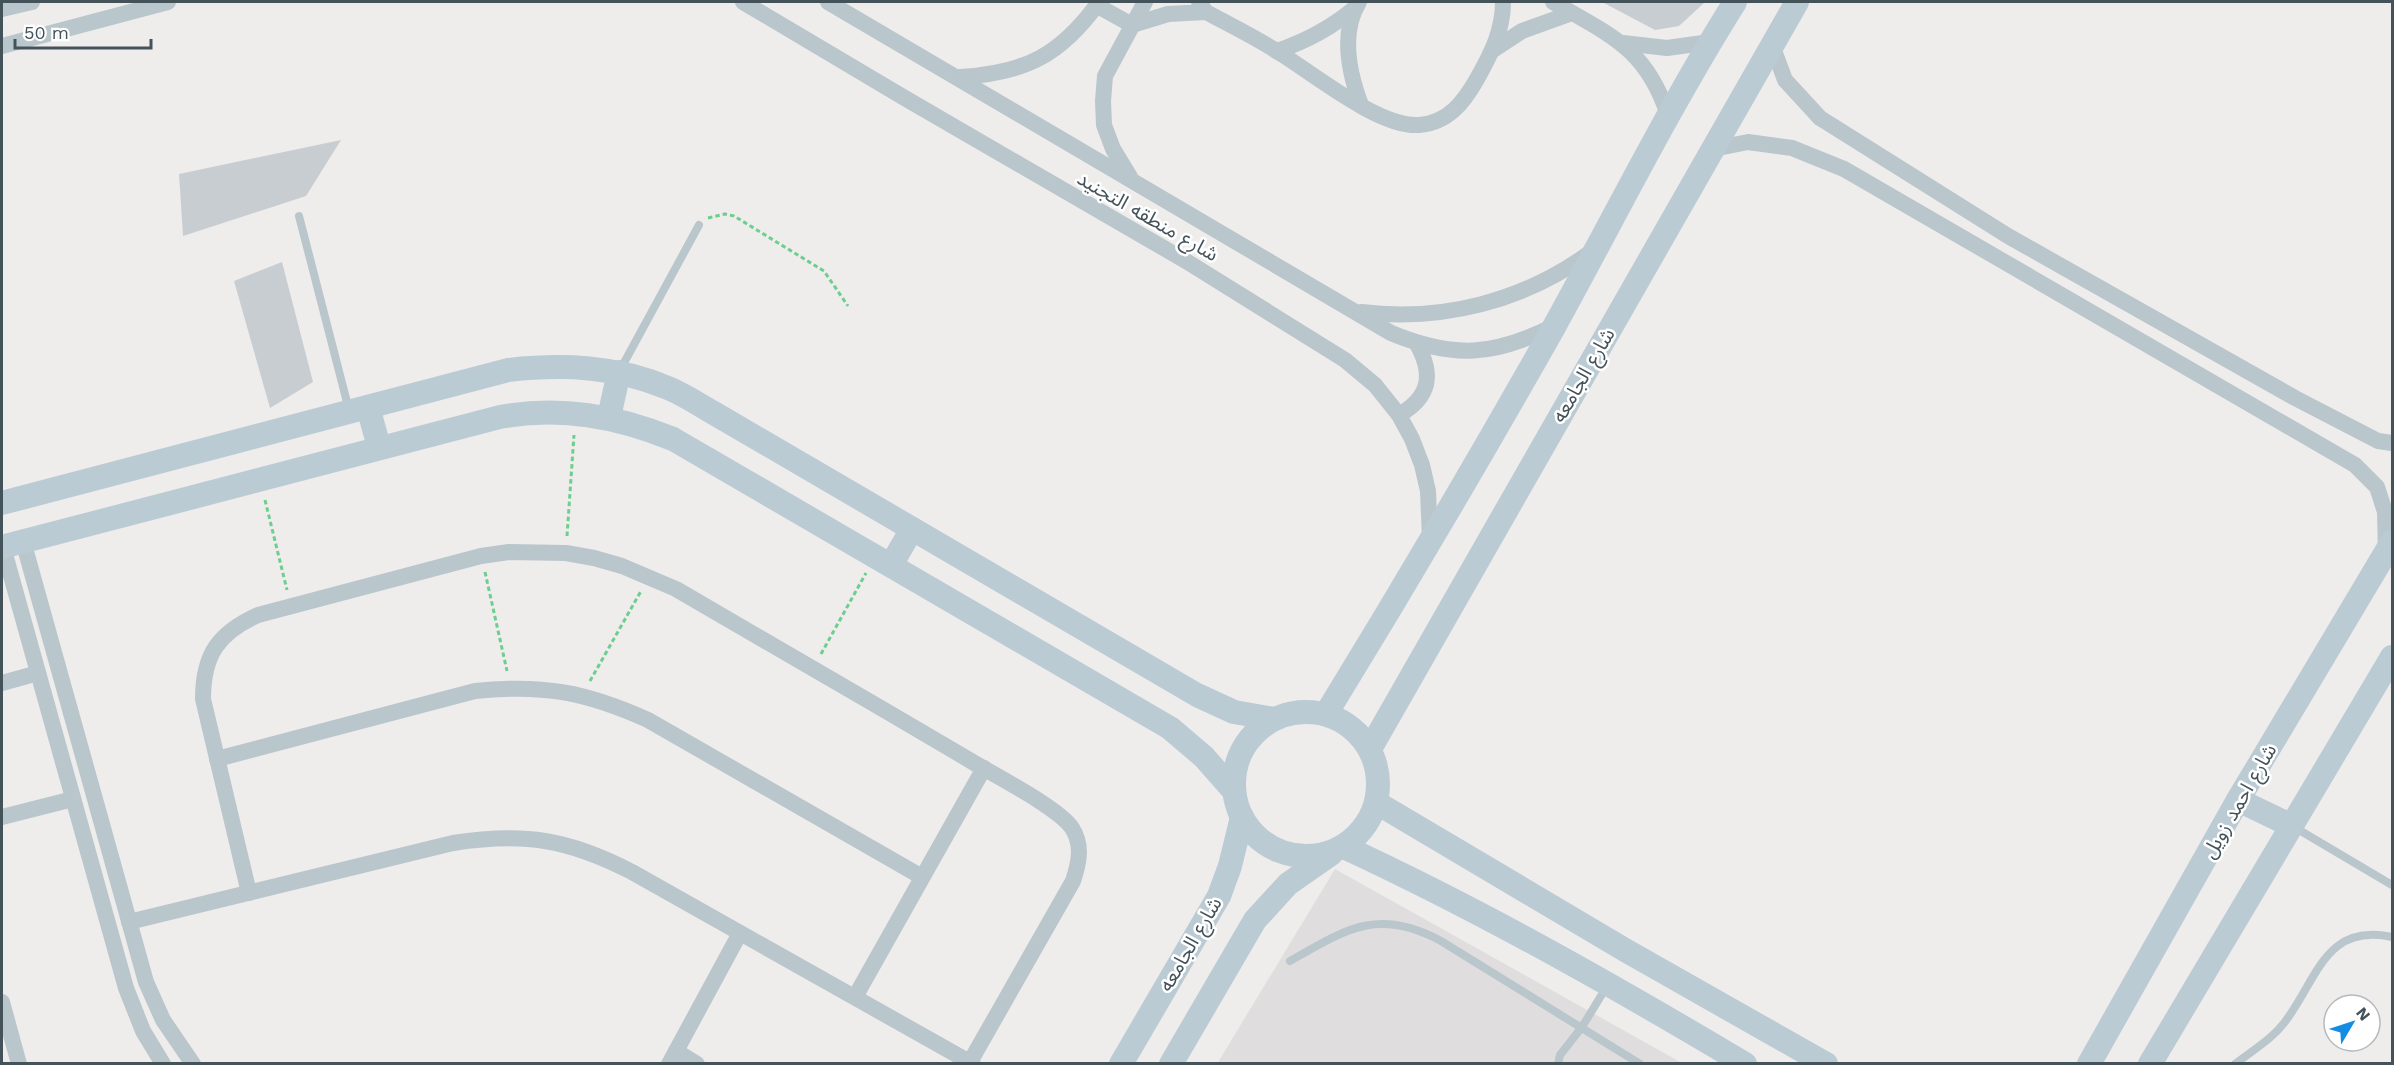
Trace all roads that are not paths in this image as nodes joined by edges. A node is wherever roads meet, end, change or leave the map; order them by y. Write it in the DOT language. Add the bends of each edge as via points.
graph roads {
  1 [pos="6,2"];
  2 [pos="32,2"];
  3 [pos="168,2"];
  4 [pos="744,2"];
  5 [pos="828,2"];
  6 [pos="1145,2"];
  7 [pos="1503,2"];
  8 [pos="1553,2"];
  9 [pos="1735,2"];
  10 [pos="1797,2"];
  11 [pos="1098,3"];
  12 [pos="1357,4"];
  13 [pos="1202,7"];
  14 [pos="2,8"];
  15 [pos="1572,13"];
  16 [pos="1132,25"];
  17 [pos="1710,42"];
  18 [pos="1623,43"];
  19 [pos="1772,45"];
  20 [pos="2,46"];
  21 [pos="1493,50"];
  22 [pos="1277,51"];
  23 [pos="960,77"];
  24 [pos="1361,105"];
  25 [pos="1668,115"];
  26 [pos="1713,149"];
  27 [pos="1132,180"];
  28 [pos="299,216"];
  29 [pos="699,225"];
  30 [pos="1597,248"];
  31 [pos="1356,311"];
  32 [pos="1554,326"];
  33 [pos="1417,344"];
  34 [pos="619,372"];
  35 [pos="359,409"];
  36 [pos="1399,415"];
  37 [pos="609,417"];
  38 [pos="2392,443"];
  39 [pos="380,447"];
  40 [pos="2,503"];
  41 [pos="912,529"];
  42 [pos="9,545"];
  43 [pos="1430,546"];
  44 [pos="2389,548"];
  45 [pos="883,561"];
  46 [pos="2392,657"];
  47 [pos="38,673"];
  48 [pos="2,684"];
  49 [pos="1326,714"];
  50 [pos="1274,719"];
  51 [pos="1370,749"];
  52 [pos="217,759"];
  53 [pos="984,768"];
  54 [pos="1234,791"];
  55 [pos="73,799"];
  56 [pos="2238,800"];
  57 [pos="1377,803"];
  58 [pos="2,817"];
  59 [pos="1242,817"];
  60 [pos="2292,826"];
  61 [pos="1340,849"];
  62 [pos="922,878"];
  63 [pos="2392,885"];
  64 [pos="249,893"];
  65 [pos="129,922"];
  66 [pos="741,933"];
  67 [pos="2392,937"];
  68 [pos="1290,961"];
  69 [pos="1608,983"];
  70 [pos="855,997"];
  71 [pos="2,1002"];
  72 [pos="1582,1027"];
  73 [pos="672,1057"];
  74 [pos="971,1063"];
  75 [pos="19,1064"];
  76 [pos="163,1064"];
  77 [pos="193,1064"];
  78 [pos="697,1064"];
  79 [pos="1121,1064"];
  80 [pos="1171,1064"];
  81 [pos="1558,1064"];
  82 [pos="1640,1064"];
  83 [pos="1745,1064"];
  84 [pos="1826,1064"];
  85 [pos="2089,1064"];
  86 [pos="2150,1064"];
  87 [pos="2235,1064"];
  1 -- 14 [label="street"];
  2 -- 14 [label="street"];
  3 -- 20 [label="street"];
  4 -- 36 [label="street, شارع منطقه التجنيد" via="1186,261 1345,360 1375,385"];
  5 -- 23 [label="street, شارع منطقه التجنيد"];
  6 -- 16 [label="street"];
  7 -- 21 [label="street"];
  8 -- 15 [label="street"];
  9 -- 17 [label="street"];
  10 -- 19 [label="street, شارع الجامعه"];
  11 -- 16 [label="street"];
  11 -- 23 [label="street" via="1043,58 993,75"];
  12 -- 22 [label="street" via="1311,38"];
  12 -- 24 [label="street" via="1350,27 1349,67"];
  13 -- 16 [label="street"];
  13 -- 22 [label="street"];
  15 -- 18 [label="street"];
  15 -- 21 [label="street" via="1522,31"];
  16 -- 27 [label="street" via="1106,76 1102,101 1104,125 1113,149"];
  17 -- 18 [label="street" via="1667,48"];
  17 -- 25 [label="street"];
  18 -- 25 [label="street" via="1652,75"];
  19 -- 26 [label="street, شارع الجامعه"];
  19 -- 38 [label="street" via="1785,80 1820,118 2008,236 2295,398 2378,441"];
  21 -- 24 [label="street" via="1459,106 1434,122 1419,125 1390,121"];
  22 -- 24 [label="street"];
  23 -- 27 [label="street, شارع منطقه التجنيد"];
  25 -- 30 [label="street"];
  26 -- 44 [label="street" via="1748,142 1792,148 1844,169 2355,465 2377,487 2385,512"];
  26 -- 51 [label="street, شارع الجامعه"];
  27 -- 31 [label="street, شارع منطقه التجنيد"];
  28 -- 35 [label="lane"];
  29 -- 34 [label="lane"];
  30 -- 31 [label="street" via="1531,288 1483,305 1432,314"];
  30 -- 32 [label="street"];
  31 -- 33 [label="street, شارع منطقه التجنيد"];
  32 -- 33 [label="street, شارع منطقه التجنيد" via="1522,342 1488,350 1452,351"];
  32 -- 43 [label="street"];
  33 -- 36 [label="street" via="1426,363 1426,383 1418,401"];
  34 -- 35 [label="street" via="582,366 508,370"];
  34 -- 37 [label="street"];
  34 -- 41 [label="street" via="668,388"];
  35 -- 39 [label="street"];
  35 -- 40 [label="street"];
  36 -- 43 [label="street, شارع منطقه التجنيد" via="1422,465 1431,518"];
  37 -- 39 [label="street" via="575,412 519,414"];
  37 -- 45 [label="street" via="673,439"];
  39 -- 42 [label="street"];
  41 -- 45 [label="street"];
  41 -- 50 [label="street" via="1197,695 1234,712"];
  42 -- 47 [label="street"];
  42 -- 65 [label="street"];
  43 -- 49 [label="street"];
  44 -- 56 [label="street, شارع احمد زويل"];
  45 -- 54 [label="street" via="1170,728 1204,757"];
  46 -- 60 [label="street"];
  47 -- 48 [label="street"];
  47 -- 55 [label="street"];
  49 -- 50 [label="street" via="1299,712"];
  49 -- 51 [label="street" via="1351,727"];
  50 -- 54 [label="street" via="1243,749 1234,773"];
  51 -- 57 [label="street" via="1378,775"];
  52 -- 53 [label="street" via="203,699 203,677 221,638 238,624 258,615 481,556 518,552 566,553 650,576"];
  52 -- 62 [label="street" via="475,691 547,689 616,705 648,720"];
  52 -- 64 [label="street"];
  53 -- 62 [label="street"];
  53 -- 74 [label="street" via="1062,816 1073,829 1079,846 1079,864"];
  54 -- 59 [label="street"];
  55 -- 58 [label="street"];
  55 -- 76 [label="street" via="133,1010"];
  56 -- 60 [label="street"];
  56 -- 85 [label="street, شارع احمد زويل"];
  57 -- 61 [label="street" via="1365,828"];
  57 -- 84 [label="street"];
  59 -- 61 [label="street" via="1259,838 1282,853 1318,856"];
  59 -- 79 [label="street, شارع الجامعه" via="1219,896"];
  60 -- 63 [label="lane"];
  60 -- 86 [label="street"];
  61 -- 69 [label="street" via="1434,890"];
  61 -- 80 [label="street" via="1288,884 1260,914"];
  62 -- 70 [label="street"];
  64 -- 65 [label="street"];
  64 -- 66 [label="street" via="453,843 527,837 564,843 599,855"];
  65 -- 77 [label="street" via="154,1002"];
  66 -- 70 [label="street"];
  66 -- 73 [label="street"];
  67 -- 87 [label="lane" via="2368,934 2330,950 2288,1018"];
  68 -- 72 [label="lane" via="1350,929 1368,924 1406,926 1441,941"];
  69 -- 72 [label="lane"];
  69 -- 83 [label="street"];
  70 -- 74 [label="street"];
  71 -- 75 [label="street"];
  72 -- 81 [label="lane" via="1560,1055"];
  72 -- 82 [label="lane"];
  73 -- 78 [label="street"];
}
